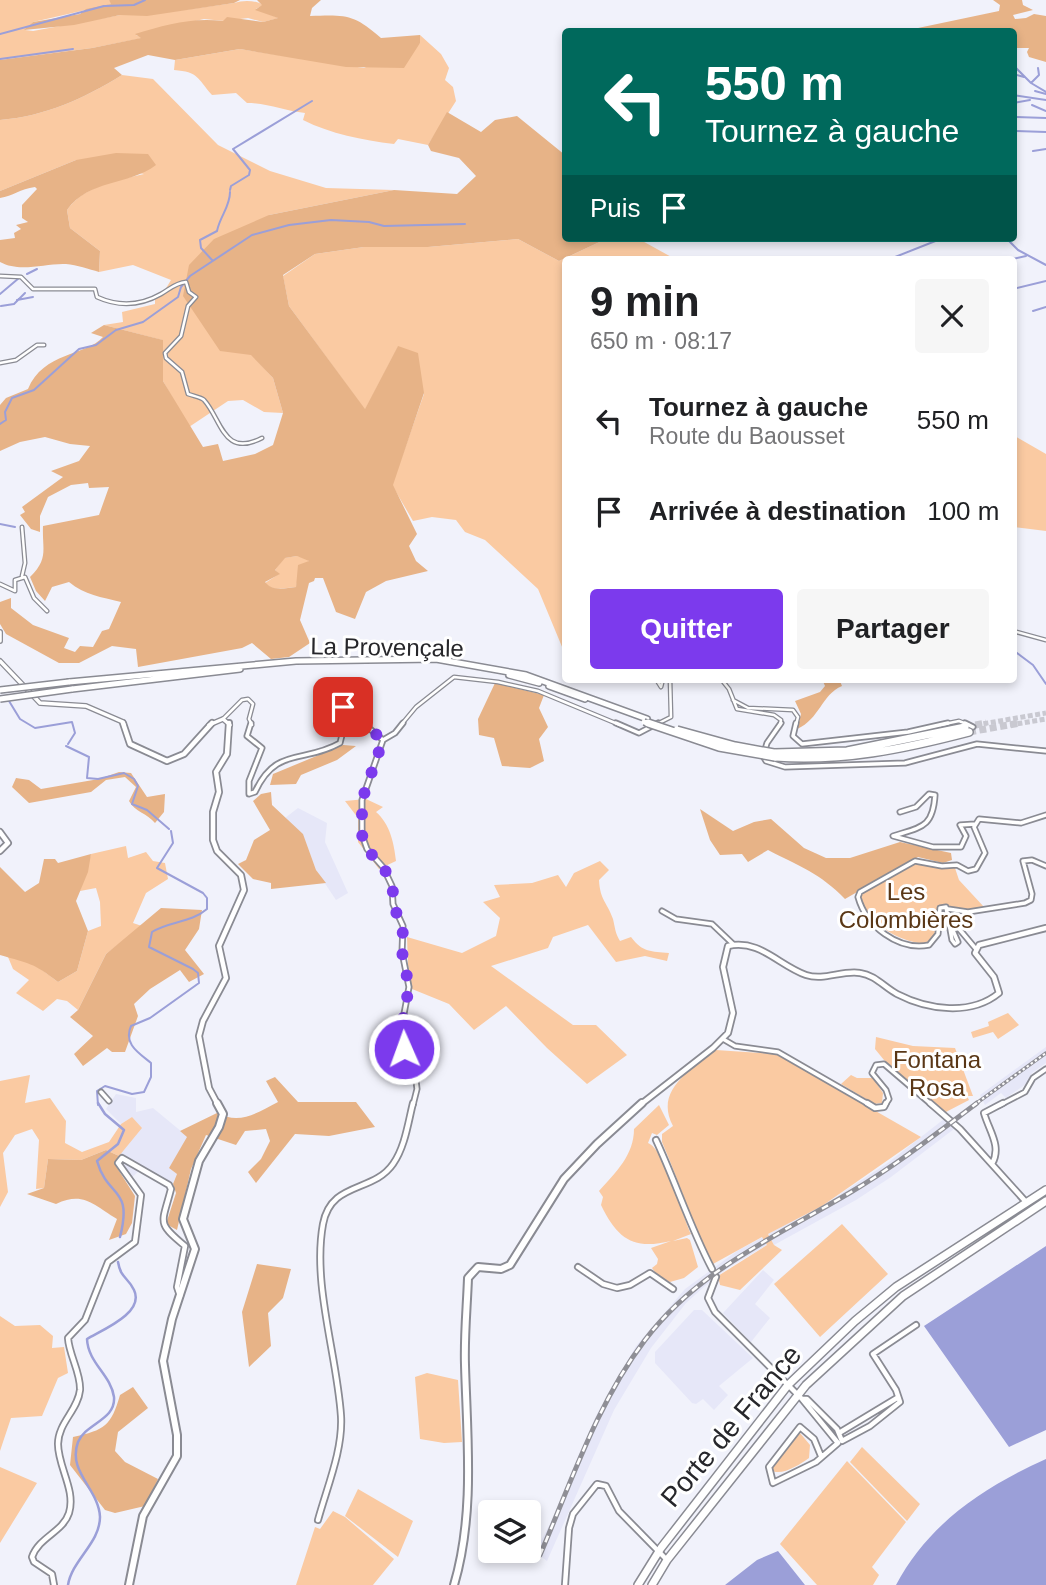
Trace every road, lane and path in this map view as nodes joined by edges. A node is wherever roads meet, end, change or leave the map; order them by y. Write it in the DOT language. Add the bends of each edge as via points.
graph roads {
  1 [pos="0,276"];
  2 [pos="44,345"];
  3 [pos="0,363"];
  4 [pos="262,438"];
  5 [pos="22,527"];
  6 [pos="22,576"];
  7 [pos="0,584"];
  8 [pos="47,611"];
  9 [pos="0,632"];
  10 [pos="1017,632"];
  11 [pos="1046,640"];
  12 [pos="0,641"];
  13 [pos="0,661"];
  14 [pos="670,683"];
  15 [pos="724,683"];
  16 [pos="71,685"];
  17 [pos="0,690"];
  18 [pos="0,699"];
  19 [pos="733,700"];
  20 [pos="223,719"];
  21 [pos="969,728"];
  22 [pos="383,740"];
  23 [pos="1046,751"];
  24 [pos="900,813"];
  25 [pos="1046,815"];
  26 [pos="975,824"];
  27 [pos="0,832"];
  28 [pos="0,851"];
  29 [pos="1046,866"];
  30 [pos="948,909"];
  31 [pos="662,911"];
  32 [pos="1046,928"];
  33 [pos="733,944"];
  34 [pos="976,949"];
  35 [pos="723,1039"];
  36 [pos="1046,1069"];
  37 [pos="101,1092"];
  38 [pos="109,1101"];
  39 [pos="656,1140"];
  40 [pos="992,1164"];
  41 [pos="1046,1190"];
  42 [pos="1046,1201"];
  43 [pos="1027,1203"];
  44 [pos="578,1266"];
  45 [pos="712,1269"];
  46 [pos="716,1278"];
  47 [pos="673,1289"];
  48 [pos="180,1296"];
  49 [pos="916,1325"];
  50 [pos="788,1385"];
  51 [pos="800,1396"];
  52 [pos="898,1397"];
  53 [pos="838,1431"];
  54 [pos="840,1442"];
  55 [pos="821,1456"];
  56 [pos="318,1520"];
  57 [pos="658,1552"];
  58 [pos="667,1560"];
  59 [pos="54,1585"];
  60 [pos="129,1585"];
  61 [pos="454,1585"];
  62 [pos="565,1585"];
  63 [pos="638,1585"];
  64 [pos="652,1585"];
  1 -- 4 [label="street" via="21,277 33,289 95,289 97,297 122,305 148,300 183,281 195,297 188,306 181,336 165,353 166,358 182,372 188,394 204,399 213,421 233,441 249,443"];
  2 -- 3 [label="street"];
  5 -- 6 [label="street"];
  6 -- 7 [label="street" via="15,579 15,591"];
  6 -- 8 [label="street"];
  9 -- 12 [label="street"];
  10 -- 11 [label="street"];
  13 -- 20 [label="street" via="40,703 88,706 114,717 123,722 130,744 167,761 184,755 210,725"];
  14 -- 22 [label="street" via="671,717 642,733 538,691 457,677 443,683"];
  15 -- 19 [label="street"];
  16 -- 17 [label="highway, La Provençale, bridge"];
  16 -- 18 [label="highway, La Provençale, bridge"];
  16 -- 21 [label="highway, La Provençale, bridge" via="296,663 397,662 476,669 540,683 719,747 818,760 891,751"];
  19 -- 21 [label="street" via="742,708 793,710 798,717 793,736 802,744 959,721"];
  19 -- 23 [label="street" via="741,711 774,715 780,720 763,756 785,766 905,763 977,744"];
  20 -- 22 [label="street" via="242,700 253,704 247,736 262,748 249,781 249,794 255,792 262,775 284,758 340,743 346,721 336,707 343,707"];
  20 -- 48 [label="street" via="230,728 227,754 216,772 219,792 213,840 241,875 244,891 219,946 226,978 200,1028 209,1088 223,1114 199,1161 185,1210 184,1226 195,1250"];
  22 -- 56 [label="street" via="362,800 362,835 367,849 385,870 403,926 402,952 409,987 401,1030 417,1089 392,1166 338,1196 323,1225 321,1283 341,1418 338,1449"];
  24 -- 26 [label="street" via="934,795 934,812 926,825 893,835 933,847 961,847 966,836 960,825"];
  25 -- 26 [label="street" via="1021,823 987,818"];
  26 -- 30 [label="street" via="985,850 975,869 915,861 858,897 879,930 917,946 935,941 940,908"];
  27 -- 28 [label="street" via="8,843"];
  29 -- 30 [label="street" via="1023,861 1032,894 1026,904 968,912"];
  30 -- 34 [label="street" via="946,923 952,942 958,942 951,926 955,924"];
  31 -- 33 [label="street" via="676,919 712,924"];
  32 -- 34 [label="street" via="983,943"];
  33 -- 34 [label="street" via="752,946 814,977 858,972 903,996 956,1009 999,993 998,983 977,958"];
  33 -- 35 [label="street" via="725,950 724,968 734,1020"];
  35 -- 40 [label="street" via="732,1046 778,1052 875,1108 884,1107 889,1099 872,1073 876,1065 884,1064 961,1129"];
  35 -- 61 [label="street" via="659,1088 584,1156 548,1202 510,1265 478,1267 471,1273 466,1360 469,1477 463,1555"];
  36 -- 40 [label="street" via="1025,1091 984,1113 997,1148"];
  37 -- 38 [label="street"];
  39 -- 45 [label="street"];
  40 -- 43 [label="street"];
  41 -- 43 [label="main road, Porte de France"];
  42 -- 51 [label="main road, Porte de France" via="903,1296"];
  43 -- 50 [label="main road, Porte de France" via="896,1287"];
  44 -- 47 [label="street" via="614,1289 650,1273"];
  46 -- 50 [label="street" via="708,1298 715,1312"];
  48 -- 59 [label="street" via="176,1282 185,1245 162,1223 171,1189 122,1158 118,1163 141,1195 138,1230 132,1247 108,1262 85,1320 68,1338 80,1390 60,1429 58,1447 70,1512 63,1524 39,1542 32,1557 52,1574"];
  48 -- 60 [label="street" via="163,1361 177,1456 144,1516"];
  49 -- 52 [label="street" via="873,1354"];
  50 -- 51 [label="street"];
  50 -- 57 [label="main road, Porte de France"];
  51 -- 53 [label="street"];
  51 -- 54 [label="street"];
  51 -- 58 [label="main road, Porte de France"];
  52 -- 53 [label="street"];
  52 -- 54 [label="street" via="896,1407"];
  53 -- 54 [label="street"];
  54 -- 55 [label="street"];
  55 -- 55 [label="street" via="814,1439 800,1427 768,1471 773,1483"];
  57 -- 58 [label="street"];
  57 -- 62 [label="street" via="619,1511 606,1486 597,1484 573,1514"];
  57 -- 63 [label="main road, Porte de France"];
  58 -- 64 [label="main road, Porte de France"];
}
